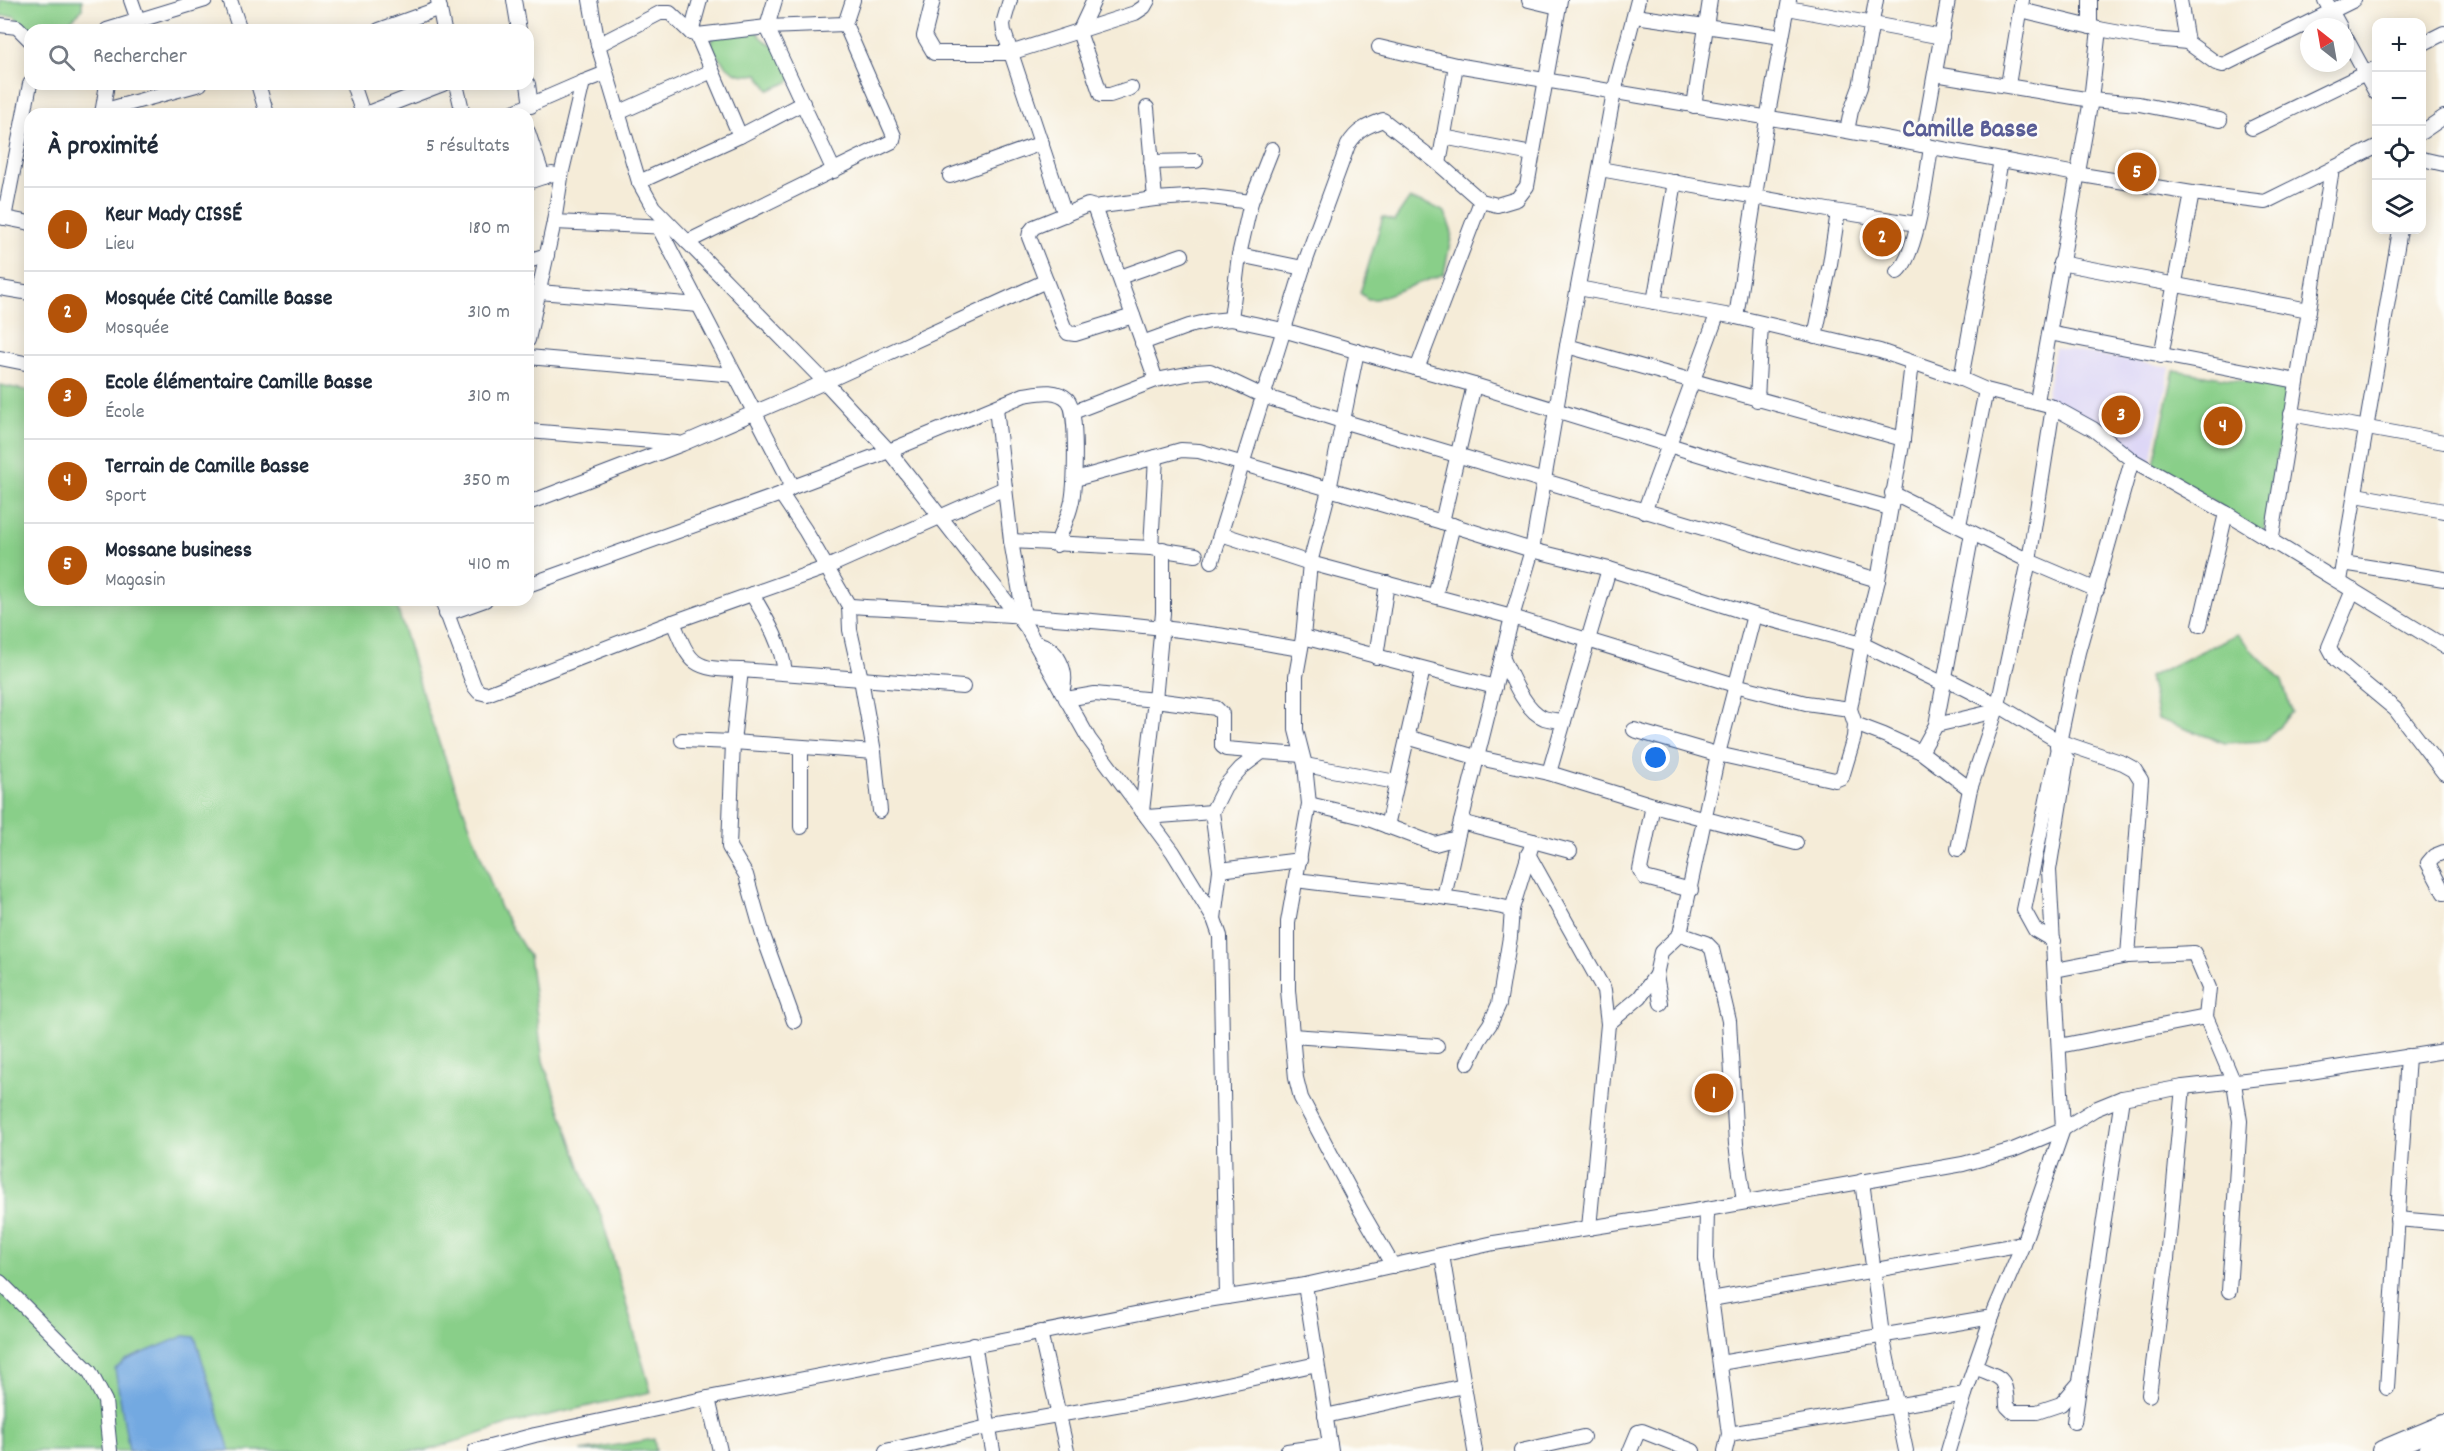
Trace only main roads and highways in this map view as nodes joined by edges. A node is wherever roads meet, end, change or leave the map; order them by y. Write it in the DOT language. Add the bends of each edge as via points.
graph roads {
  1 [pos="2444,1425"];
  2 [pos="2444,1445"];
  3 [pos="2382,1451"];
  4 [pos="2428,1451"];
  1 -- 3 [label="highway"];
  2 -- 4 [label="highway"];
}
